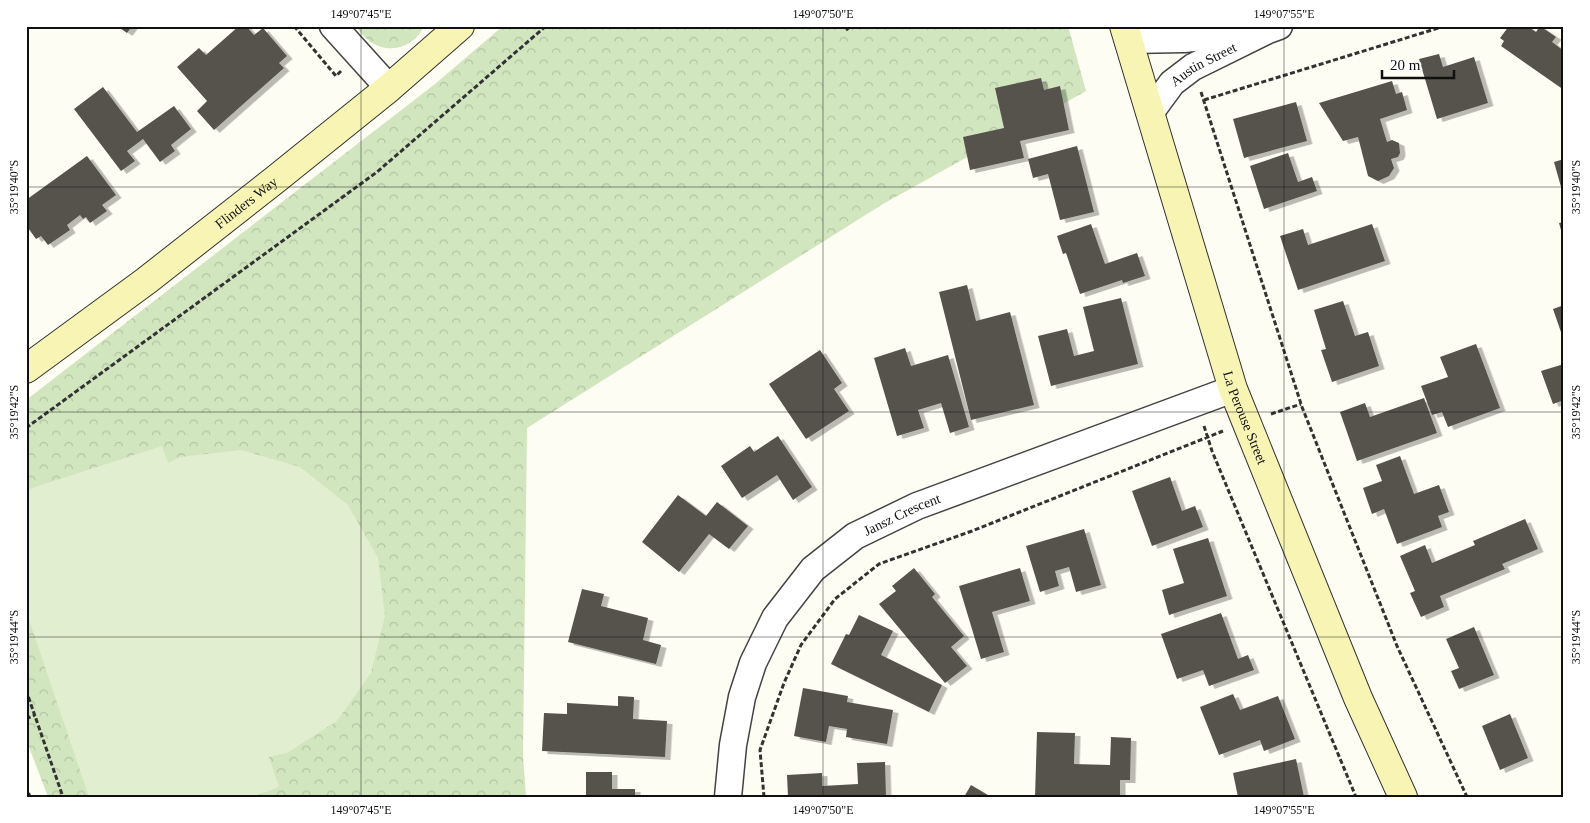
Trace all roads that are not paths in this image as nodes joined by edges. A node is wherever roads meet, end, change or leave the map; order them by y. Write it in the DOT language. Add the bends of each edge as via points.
graph roads {
  1 [pos="333,26"];
  2 [pos="458,27"];
  3 [pos="1274,28"];
  4 [pos="1126,33"];
  5 [pos="389,88"];
  6 [pos="1150,113"];
  7 [pos="26,369"];
  8 [pos="1233,388"];
  9 [pos="728,797"];
  10 [pos="1403,797"];
  1 -- 5 [label="street"];
  2 -- 5 [label="street, Flinders Way"];
  3 -- 4 [label="street, Austin Street" via="1184,39"];
  3 -- 6 [label="street, Austin Street" via="1193,67 1172,83"];
  4 -- 6 [label="street, La Perouse Street"];
  5 -- 7 [label="street, Flinders Way" via="146,281"];
  6 -- 8 [label="street, La Perouse Street"];
  8 -- 9 [label="street, Jansz Crescent" via="917,506 855,536 813,569 775,618 753,662 736,726"];
  8 -- 10 [label="street, La Perouse Street" via="1358,698"];
}
